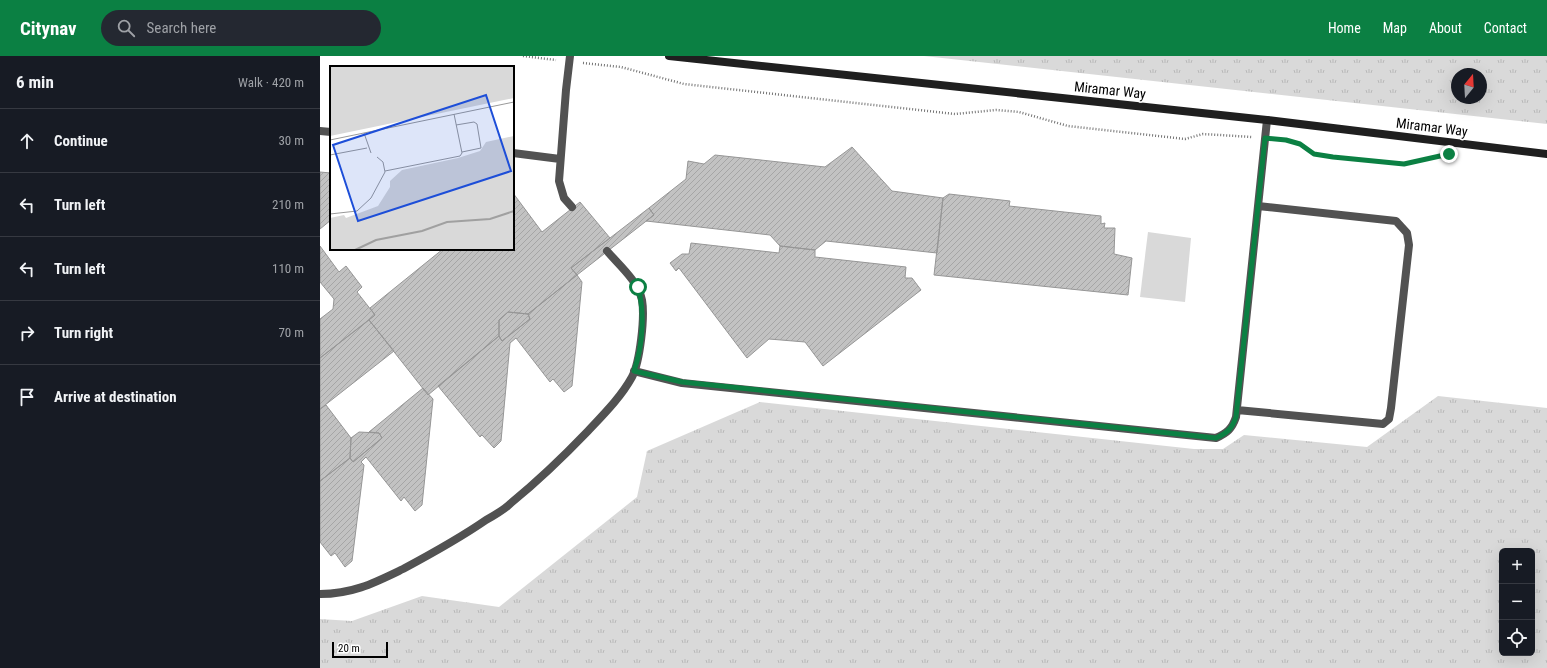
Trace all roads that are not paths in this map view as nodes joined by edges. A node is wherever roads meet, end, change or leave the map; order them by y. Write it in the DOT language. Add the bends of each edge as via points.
graph roads {
  1 [pos="669,56"];
  2 [pos="570,58"];
  3 [pos="1267,120"];
  4 [pos="320,131"];
  5 [pos="330,132"];
  6 [pos="514,153"];
  7 [pos="1547,154"];
  8 [pos="560,159"];
  9 [pos="1258,206"];
  10 [pos="572,207"];
  11 [pos="607,251"];
  12 [pos="634,371"];
  13 [pos="1237,410"];
  14 [pos="320,594"];
  1 -- 3 [label="street, Miramar Way"];
  2 -- 8 [label="lane"];
  3 -- 7 [label="street, Miramar Way"];
  3 -- 9 [label="lane"];
  4 -- 5 [label="lane"];
  6 -- 8 [label="lane"];
  8 -- 10 [label="lane" via="559,181 564,198"];
  9 -- 13 [label="lane"];
  9 -- 13 [label="lane" via="1396,221 1407,233 1409,245 1391,408 1389,418 1383,424"];
  11 -- 12 [label="lane" via="638,287 642,301 638,359"];
  12 -- 13 [label="lane" via="682,382 1216,438 1232,428"];
  12 -- 14 [label="lane" via="624,390 600,418 566,454 510,504 417,562 365,587 336,594"];
}
